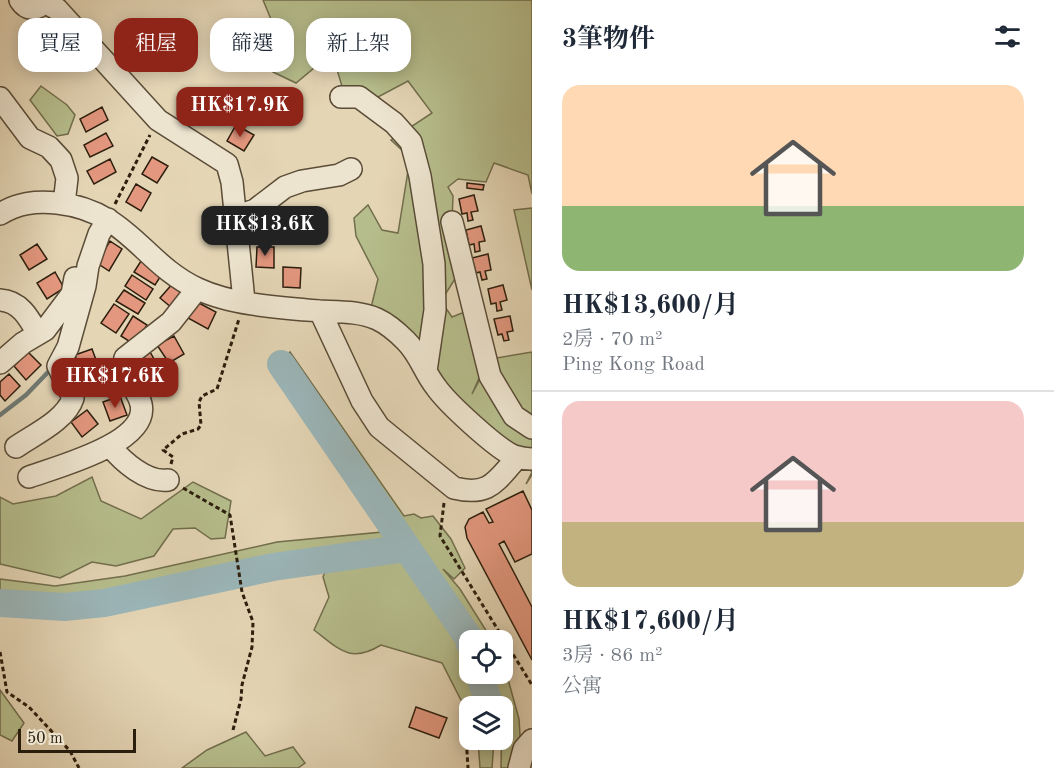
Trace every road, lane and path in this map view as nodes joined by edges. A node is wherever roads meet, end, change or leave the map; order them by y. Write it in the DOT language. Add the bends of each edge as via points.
graph roads {
  1 [pos="20,0"];
  2 [pos="44,1"];
  3 [pos="341,97"];
  4 [pos="0,98"];
  5 [pos="158,120"];
  6 [pos="351,169"];
  7 [pos="64,204"];
  8 [pos="0,214"];
  9 [pos="100,215"];
  10 [pos="235,217"];
  11 [pos="452,222"];
  12 [pos="197,289"];
  13 [pos="0,300"];
  14 [pos="244,301"];
  15 [pos="320,311"];
  16 [pos="38,334"];
  17 [pos="0,363"];
  18 [pos="426,371"];
  19 [pos="532,428"];
  20 [pos="110,446"];
  21 [pos="16,447"];
  22 [pos="525,458"];
  23 [pos="28,477"];
  24 [pos="168,480"];
  25 [pos="448,483"];
  26 [pos="0,651"];
  27 [pos="532,685"];
  28 [pos="233,730"];
  29 [pos="532,740"];
  30 [pos="467,750"];
  31 [pos="79,768"];
  32 [pos="468,768"];
  33 [pos="519,768"];
  1 -- 2 [label="street" via="33,9"];
  2 -- 5 [label="street" via="57,9"];
  3 -- 18 [label="street" via="360,97 411,141 434,264 435,310"];
  4 -- 7 [label="street" via="30,138 49,147 62,160 67,178"];
  5 -- 9 [label="path"];
  5 -- 10 [label="street" via="227,164"];
  6 -- 10 [label="street" via="285,188 255,210"];
  7 -- 8 [label="street" via="21,204"];
  7 -- 9 [label="street"];
  9 -- 12 [label="street"];
  9 -- 16 [label="street" via="76,260 72,294"];
  9 -- 21 [label="street" via="85,286 68,347 58,366 73,398 71,405"];
  10 -- 14 [label="street"];
  11 -- 19 [label="street" via="490,376 514,416"];
  12 -- 14 [label="street"];
  12 -- 20 [label="street" via="171,321 125,358 124,374 141,404 141,419 132,431"];
  13 -- 16 [label="street" via="22,309"];
  14 -- 15 [label="street"];
  14 -- 24 [label="path" via="217,389 202,396 199,402 201,424 163,450 173,457"];
  15 -- 18 [label="street" via="355,313 383,322 413,348"];
  15 -- 25 [label="street" via="362,401 379,427"];
  16 -- 17 [label="street"];
  18 -- 22 [label="street" via="443,396 485,434 512,455"];
  20 -- 23 [label="street"];
  20 -- 24 [label="street" via="129,466 159,481"];
  22 -- 25 [label="street" via="486,488 466,491"];
  24 -- 28 [label="path" via="230,514 242,592 253,622 252,647"];
  25 -- 27 [label="path" via="440,536"];
  26 -- 31 [label="path" via="6,690 29,707 70,751"];
  29 -- 33 [label="street" via="524,749"];
  30 -- 32 [label="path"];
}
